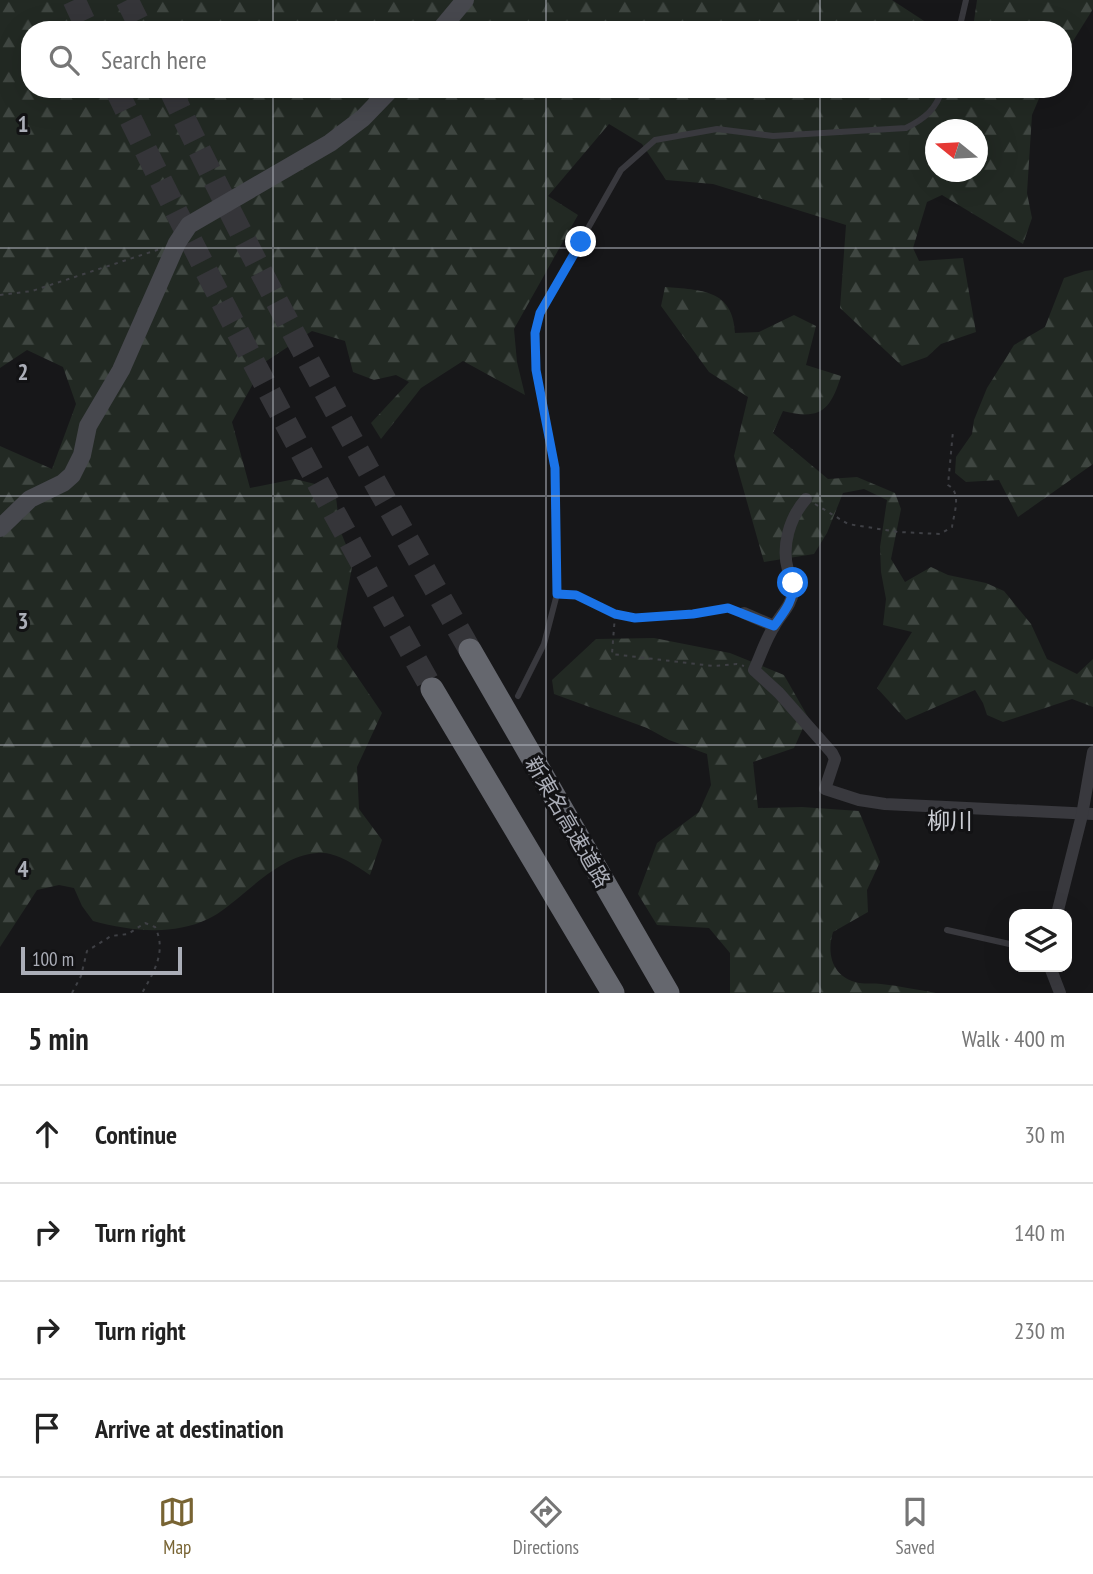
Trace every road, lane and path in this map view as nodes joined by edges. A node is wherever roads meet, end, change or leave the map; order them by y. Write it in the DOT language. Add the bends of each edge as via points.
graph roads {
  1 [pos="465,0"];
  2 [pos="966,0"];
  3 [pos="448,21"];
  4 [pos="960,21"];
  5 [pos="382,98"];
  6 [pos="940,98"];
  7 [pos="177,243"];
  8 [pos="0,295"];
  9 [pos="953,431"];
  10 [pos="806,499"];
  11 [pos="0,528"];
  12 [pos="557,594"];
  13 [pos="744,613"];
  14 [pos="615,614"];
  15 [pos="774,626"];
  16 [pos="470,650"];
  17 [pos="754,670"];
  18 [pos="432,689"];
  19 [pos="518,696"];
  20 [pos="1093,752"];
  21 [pos="1088,814"];
  22 [pos="1058,909"];
  23 [pos="947,930"];
  24 [pos="1009,945"];
  25 [pos="1052,972"];
  26 [pos="72,993"];
  27 [pos="142,993"];
  28 [pos="612,993"];
  29 [pos="667,993"];
  30 [pos="1060,993"];
  1 -- 3 [label="street"];
  2 -- 4 [label="lane"];
  5 -- 7 [label="street" via="330,144 196,220"];
  6 -- 12 [label="lane" via="925,118 906,128 773,136 717,129 655,140 621,170 540,313 535,333 536,370 555,468"];
  7 -- 8 [label="path" via="32,291"];
  7 -- 11 [label="street" via="121,370 88,426 72,475 30,499"];
  9 -- 10 [label="path" via="948,485 956,494 952,527 940,534 848,524"];
  10 -- 15 [label="street" via="787,533 793,593"];
  12 -- 14 [label="path" via="576,595"];
  12 -- 19 [label="lane" via="544,644"];
  13 -- 14 [label="path" via="728,608 635,618"];
  13 -- 15 [label="street"];
  14 -- 17 [label="path" via="612,654 713,666 737,664"];
  15 -- 17 [label="street"];
  16 -- 29 [label="highway, 新東名高速道路"];
  17 -- 21 [label="street" via="832,753 835,760 825,789 885,804"];
  18 -- 28 [label="highway"];
  20 -- 21 [label="street"];
  21 -- 22 [label="street"];
  23 -- 24 [label="lane"];
  25 -- 30 [label="street"];
  26 -- 27 [label="path" via="87,951 145,923 155,927 160,947"];
}
